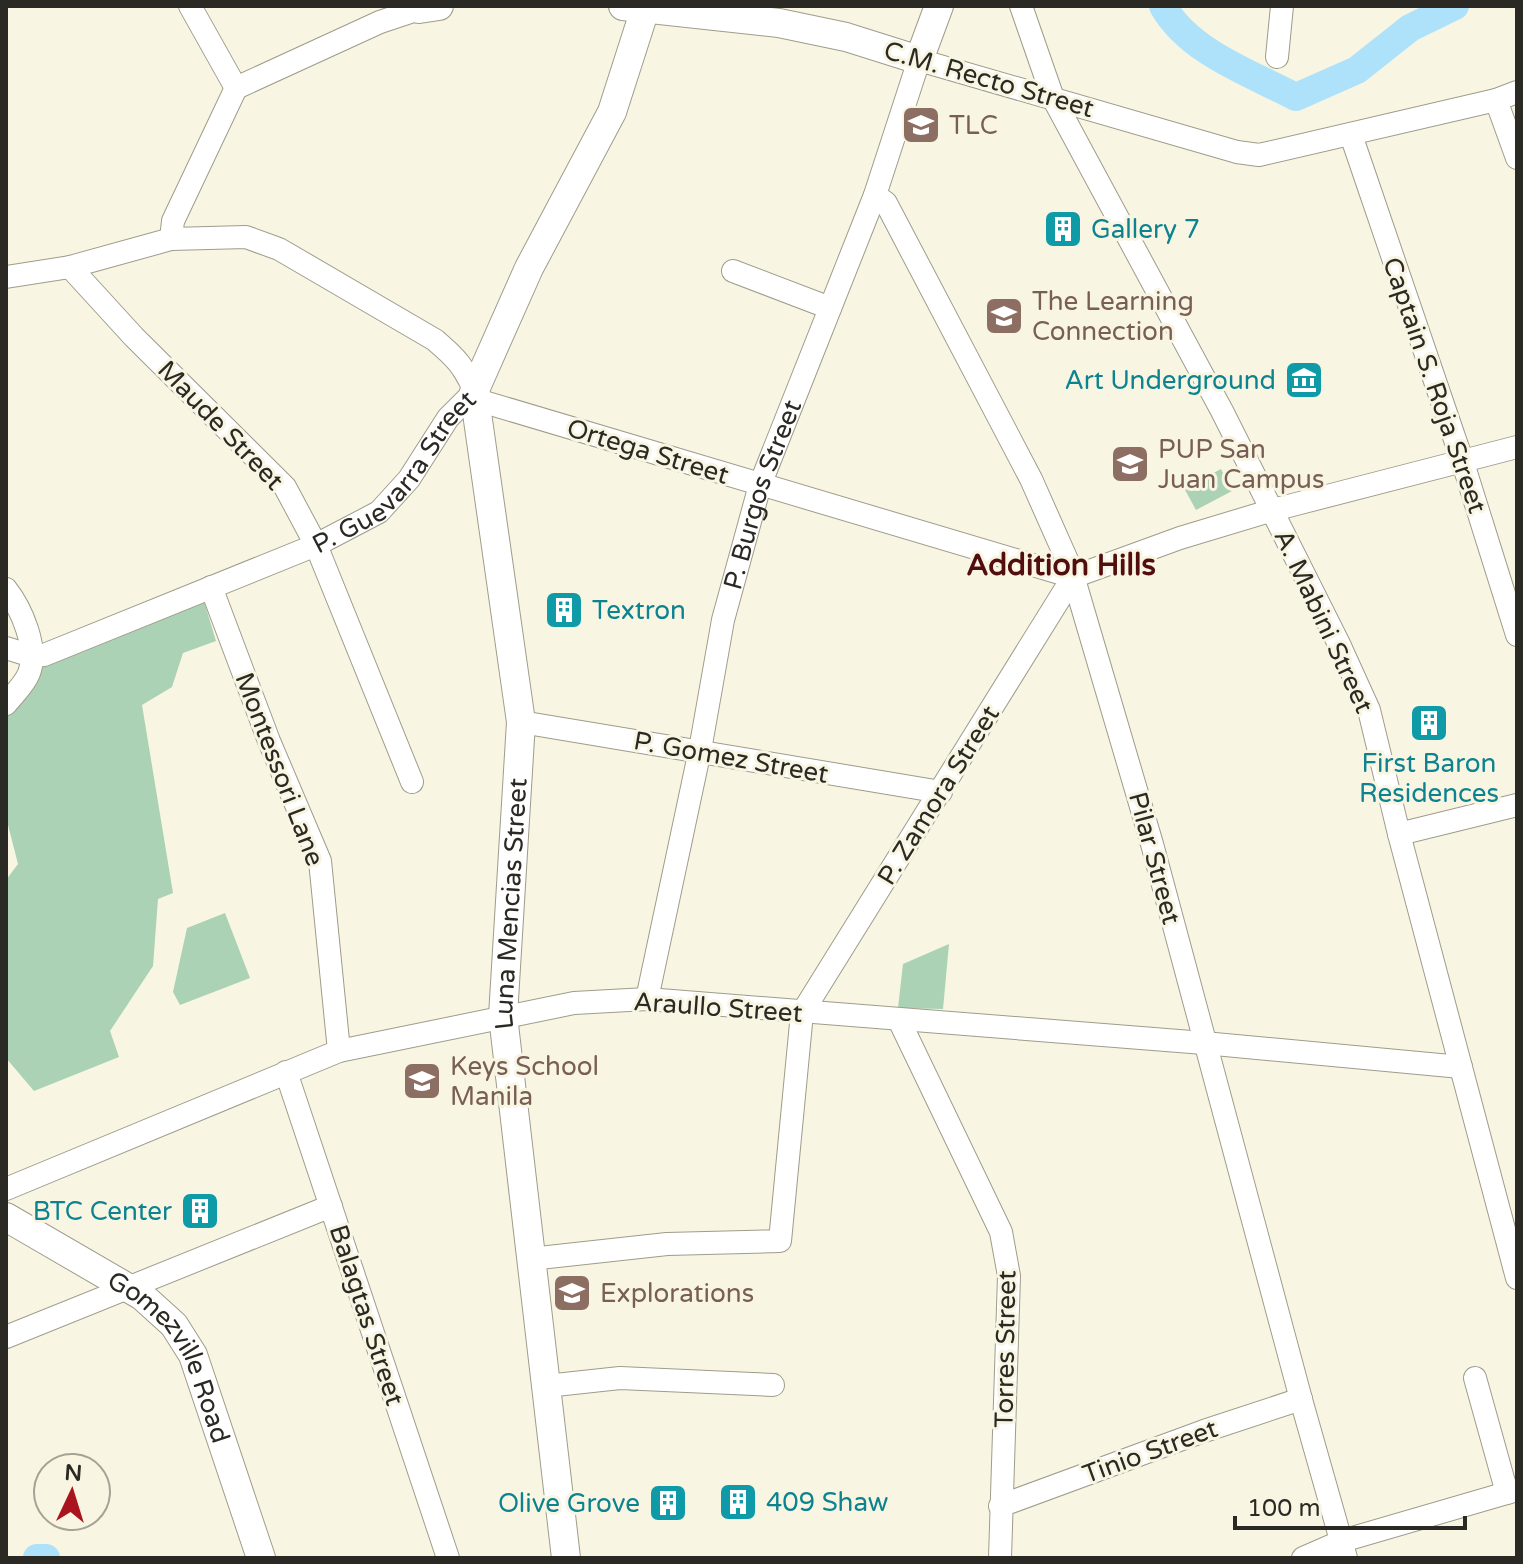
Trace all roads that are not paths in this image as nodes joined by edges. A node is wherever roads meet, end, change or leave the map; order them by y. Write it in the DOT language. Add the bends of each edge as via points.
graph roads {
  1 [pos="190,6"];
  2 [pos="939,6"];
  3 [pos="1021,6"];
  4 [pos="1282,6"];
  5 [pos="425,7"];
  6 [pos="638,7"];
  7 [pos="1277,57"];
  8 [pos="919,60"];
  9 [pos="236,88"];
  10 [pos="1506,96"];
  11 [pos="1053,98"];
  12 [pos="1351,135"];
  13 [pos="1517,158"];
  14 [pos="875,195"];
  15 [pos="171,239"];
  16 [pos="70,267"];
  17 [pos="733,271"];
  18 [pos="6,277"];
  19 [pos="830,308"];
  20 [pos="474,392"];
  21 [pos="1517,447"];
  22 [pos="1463,463"];
  23 [pos="760,485"];
  24 [pos="1273,510"];
  25 [pos="316,545"];
  26 [pos="1073,577"];
  27 [pos="211,587"];
  28 [pos="6,589"];
  29 [pos="1517,635"];
  30 [pos="6,648"];
  31 [pos="32,656"];
  32 [pos="6,704"];
  33 [pos="521,722"];
  34 [pos="700,750"];
  35 [pos="412,782"];
  36 [pos="941,792"];
  37 [pos="1517,805"];
  38 [pos="1399,834"];
  39 [pos="647,999"];
  40 [pos="802,1013"];
  41 [pos="503,1016"];
  42 [pos="899,1020"];
  43 [pos="1204,1043"];
  44 [pos="339,1051"];
  45 [pos="1461,1067"];
  46 [pos="286,1072"];
  47 [pos="6,1189"];
  48 [pos="331,1206"];
  49 [pos="6,1217"];
  50 [pos="1510,1222"];
  51 [pos="530,1259"];
  52 [pos="1517,1278"];
  53 [pos="129,1288"];
  54 [pos="6,1337"];
  55 [pos="1475,1378"];
  56 [pos="773,1385"];
  57 [pos="550,1386"];
  58 [pos="1301,1399"];
  59 [pos="1512,1492"];
  60 [pos="1000,1506"];
  61 [pos="1344,1549"];
  62 [pos="261,1558"];
  63 [pos="448,1558"];
  64 [pos="566,1558"];
  65 [pos="1000,1558"];
  66 [pos="1303,1558"];
  1 -- 9 [label="street"];
  2 -- 8 [label="main road, P. Burgos Street"];
  3 -- 11 [label="street, A. Mabini Street"];
  4 -- 7 [label="street"];
  5 -- 9 [label="street"];
  6 -- 8 [label="main road, C.M. Recto Street" via="779,23"];
  6 -- 20 [label="main road, P. Guevarra Street" via="612,112 522,282"];
  8 -- 11 [label="street, C.M. Recto Street"];
  8 -- 14 [label="street, P. Burgos Street"];
  9 -- 15 [label="street" via="173,221"];
  10 -- 12 [label="street, C.M. Recto Street"];
  10 -- 13 [label="street"];
  11 -- 12 [label="street, C.M. Recto Street" via="1259,155"];
  11 -- 24 [label="street, A. Mabini Street"];
  12 -- 22 [label="street, Captain S. Roja Street"];
  14 -- 19 [label="street, P. Burgos Street"];
  14 -- 26 [label="street, Pilar Street" via="886,203 984,387 1038,492"];
  15 -- 16 [label="street"];
  15 -- 20 [label="street" via="246,237 279,249 435,340 464,369"];
  16 -- 18 [label="street"];
  16 -- 25 [label="street, Maude Street" via="285,487"];
  17 -- 19 [label="street"];
  19 -- 23 [label="street, P. Burgos Street"];
  20 -- 23 [label="street, Ortega Street" via="484,402"];
  20 -- 25 [label="street, P. Guevarra Street" via="448,418 409,479 379,512"];
  20 -- 33 [label="main road, Luna Mencias Street"];
  21 -- 22 [label="street"];
  22 -- 24 [label="street"];
  22 -- 29 [label="street, Captain S. Roja Street"];
  23 -- 26 [label="street, Ortega Street"];
  23 -- 34 [label="street, P. Burgos Street" via="723,620"];
  24 -- 26 [label="street"];
  24 -- 38 [label="street, A. Mabini Street" via="1369,710"];
  25 -- 27 [label="street, P. Guevarra Street"];
  25 -- 35 [label="street, Maude Street"];
  26 -- 36 [label="street, P. Zamora Street"];
  26 -- 43 [label="street, Pilar Street"];
  27 -- 31 [label="street, P. Guevarra Street"];
  27 -- 44 [label="street, Montessori Lane" via="320,861"];
  28 -- 31 [label="street" via="20,614"];
  30 -- 31 [label="street"];
  31 -- 32 [label="street" via="29,675"];
  33 -- 34 [label="street, P. Gomez Street"];
  33 -- 41 [label="main road, Luna Mencias Street"];
  34 -- 36 [label="street, P. Gomez Street"];
  34 -- 39 [label="street, P. Burgos Street"];
  36 -- 40 [label="street, P. Zamora Street"];
  37 -- 38 [label="street"];
  38 -- 45 [label="street, A. Mabini Street"];
  39 -- 40 [label="street, Araullo Street"];
  39 -- 41 [label="street, Araullo Street" via="574,1003"];
  40 -- 42 [label="street, Araullo Street"];
  40 -- 51 [label="street" via="780,1241 667,1244"];
  41 -- 44 [label="street, Araullo Street"];
  41 -- 51 [label="main road, Luna Mencias Street"];
  42 -- 43 [label="street, Araullo Street"];
  42 -- 60 [label="street, Torres Street" via="1006,1251"];
  43 -- 45 [label="street, Araullo Street"];
  43 -- 58 [label="street, Pilar Street"];
  44 -- 46 [label="street, Araullo Street"];
  45 -- 50 [label="street, A. Mabini Street"];
  46 -- 47 [label="street, Araullo Street"];
  46 -- 48 [label="street, Balagtas Street"];
  48 -- 53 [label="street"];
  48 -- 63 [label="street, Balagtas Street"];
  49 -- 53 [label="main road, Gomezville Road"];
  50 -- 52 [label="street, A. Mabini Street"];
  51 -- 57 [label="main road, Luna Mencias Street"];
  53 -- 54 [label="street"];
  53 -- 62 [label="main road, Gomezville Road" via="167,1317 193,1355"];
  55 -- 59 [label="street"];
  56 -- 57 [label="street" via="620,1378"];
  57 -- 64 [label="main road, Luna Mencias Street"];
  58 -- 60 [label="street, Tinio Street"];
  58 -- 61 [label="street, Pilar Street"];
  59 -- 61 [label="street"];
  60 -- 65 [label="street, Torres Street"];
  61 -- 66 [label="street"];
}
